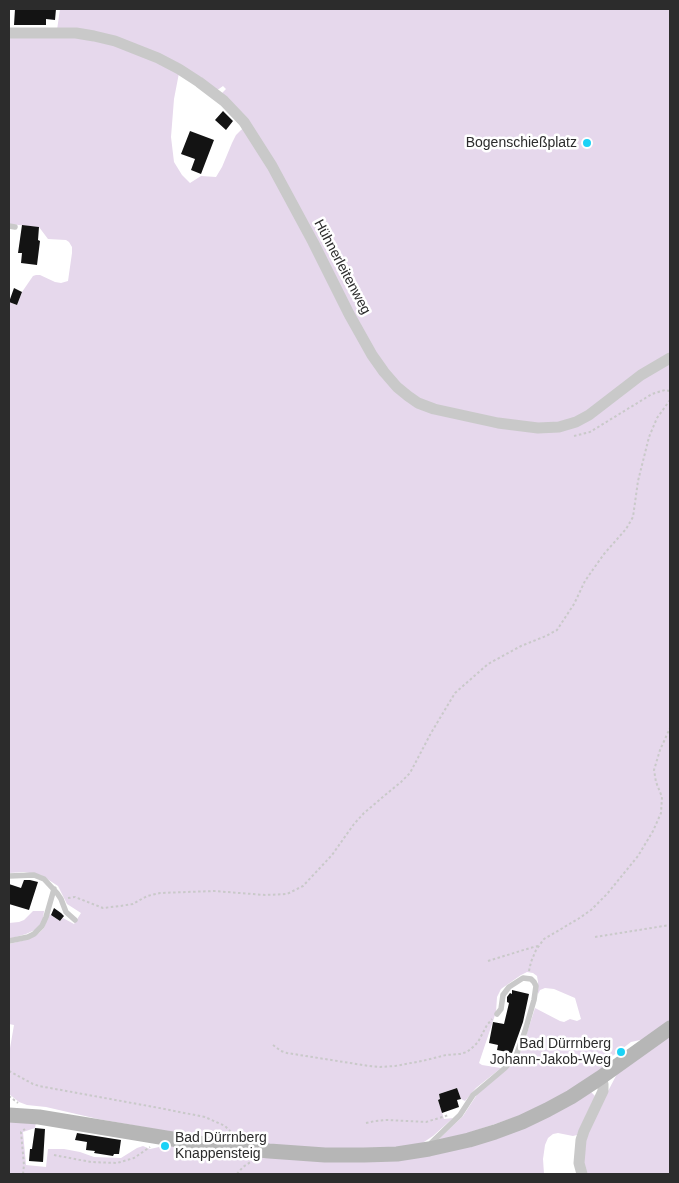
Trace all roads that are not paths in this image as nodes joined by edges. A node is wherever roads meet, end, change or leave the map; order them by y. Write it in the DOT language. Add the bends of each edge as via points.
graph roads {
  1 [pos="9,33"];
  2 [pos="670,358"];
  3 [pos="9,876"];
  4 [pos="54,889"];
  5 [pos="75,920"];
  6 [pos="9,941"];
  7 [pos="497,1014"];
  8 [pos="670,1028"];
  9 [pos="600,1078"];
  10 [pos="9,1114"];
  11 [pos="424,1150"];
  12 [pos="582,1174"];
  1 -- 2 [label="street, Hühnerleitenweg" via="76,33 115,41 179,69 224,101 244,122 272,166 372,355 397,387 418,403 498,423 538,428 559,426 589,415"];
  3 -- 4 [label="lane" via="34,876"];
  4 -- 5 [label="lane" via="66,912"];
  4 -- 6 [label="lane" via="42,926 28,937"];
  7 -- 11 [label="lane" via="506,991 520,979 534,982 536,993 519,1048 511,1062 473,1095 455,1120"];
  8 -- 9 [label="main road"];
  9 -- 11 [label="main road" via="522,1122 469,1140"];
  9 -- 12 [label="street" via="602,1091 581,1140 579,1163"];
  10 -- 11 [label="main road" via="248,1149 325,1155 397,1154"];
}
